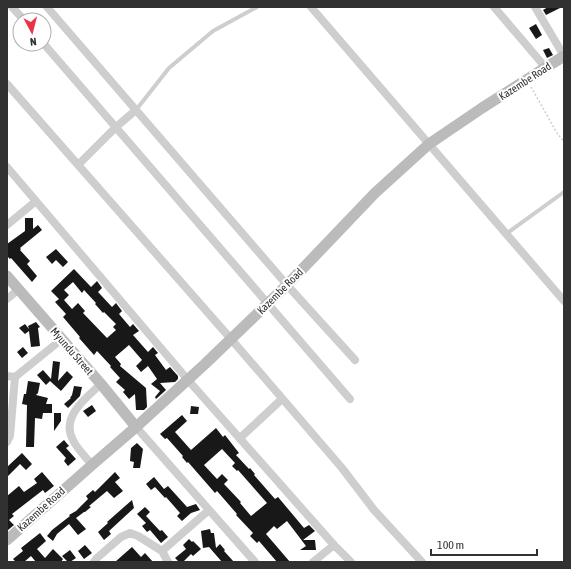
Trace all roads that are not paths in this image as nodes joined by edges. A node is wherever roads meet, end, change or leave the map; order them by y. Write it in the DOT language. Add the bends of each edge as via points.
graph roads {
  1 [pos="47,7"];
  2 [pos="257,7"];
  3 [pos="311,7"];
  4 [pos="494,7"];
  5 [pos="535,7"];
  6 [pos="51,52"];
  7 [pos="564,56"];
  8 [pos="546,68"];
  9 [pos="7,84"];
  10 [pos="136,110"];
  11 [pos="116,127"];
  12 [pos="429,144"];
  13 [pos="78,165"];
  14 [pos="7,167"];
  15 [pos="564,192"];
  16 [pos="36,201"];
  17 [pos="7,225"];
  18 [pos="506,234"];
  19 [pos="7,276"];
  20 [pos="287,284"];
  21 [pos="19,289"];
  22 [pos="7,299"];
  23 [pos="564,300"];
  24 [pos="267,304"];
  25 [pos="62,339"];
  26 [pos="231,339"];
  27 [pos="355,360"];
  28 [pos="11,377"];
  29 [pos="188,380"];
  30 [pos="101,384"];
  31 [pos="282,399"];
  32 [pos="350,399"];
  33 [pos="136,427"];
  34 [pos="240,438"];
  35 [pos="7,442"];
  36 [pos="92,465"];
  37 [pos="209,510"];
  38 [pos="7,540"];
  39 [pos="334,545"];
  40 [pos="162,551"];
  41 [pos="94,562"];
  42 [pos="168,562"];
  43 [pos="255,562"];
  44 [pos="313,562"];
  45 [pos="351,562"];
  46 [pos="422,562"];
  1 -- 10 [label="street"];
  2 -- 10 [label="lane" via="213,31 169,68"];
  3 -- 12 [label="street"];
  4 -- 8 [label="street"];
  5 -- 7 [label="street"];
  6 -- 11 [label="street"];
  7 -- 8 [label="main road, Kazembe Road"];
  8 -- 12 [label="main road, Kazembe Road"];
  9 -- 13 [label="street"];
  10 -- 11 [label="street"];
  10 -- 20 [label="street"];
  11 -- 13 [label="street"];
  11 -- 24 [label="street"];
  12 -- 18 [label="street"];
  12 -- 20 [label="main road, Kazembe Road" via="375,193"];
  13 -- 26 [label="street"];
  14 -- 16 [label="street"];
  15 -- 18 [label="lane"];
  16 -- 17 [label="street"];
  16 -- 29 [label="street"];
  18 -- 23 [label="street"];
  19 -- 21 [label="main road, Myundu Street"];
  20 -- 24 [label="main road, Kazembe Road"];
  20 -- 27 [label="street"];
  21 -- 22 [label="street"];
  21 -- 25 [label="main road, Myundu Street"];
  24 -- 26 [label="main road, Kazembe Road"];
  24 -- 32 [label="street"];
  25 -- 28 [label="street"];
  25 -- 30 [label="main road, Myundu Street"];
  26 -- 29 [label="main road, Kazembe Road"];
  26 -- 31 [label="street"];
  28 -- 35 [label="street" via="10,436"];
  29 -- 33 [label="main road, Kazembe Road"];
  29 -- 34 [label="street"];
  30 -- 33 [label="main road, Myundu Street"];
  30 -- 36 [label="street" via="74,411 70,425 73,440"];
  31 -- 34 [label="street"];
  31 -- 46 [label="street" via="342,468 374,510"];
  33 -- 36 [label="main road, Kazembe Road"];
  33 -- 37 [label="street"];
  34 -- 39 [label="street"];
  36 -- 38 [label="main road, Kazembe Road"];
  37 -- 40 [label="street"];
  37 -- 43 [label="street"];
  39 -- 44 [label="street"];
  39 -- 45 [label="street"];
  40 -- 41 [label="street" via="130,533 121,537"];
  40 -- 42 [label="street"];
}
